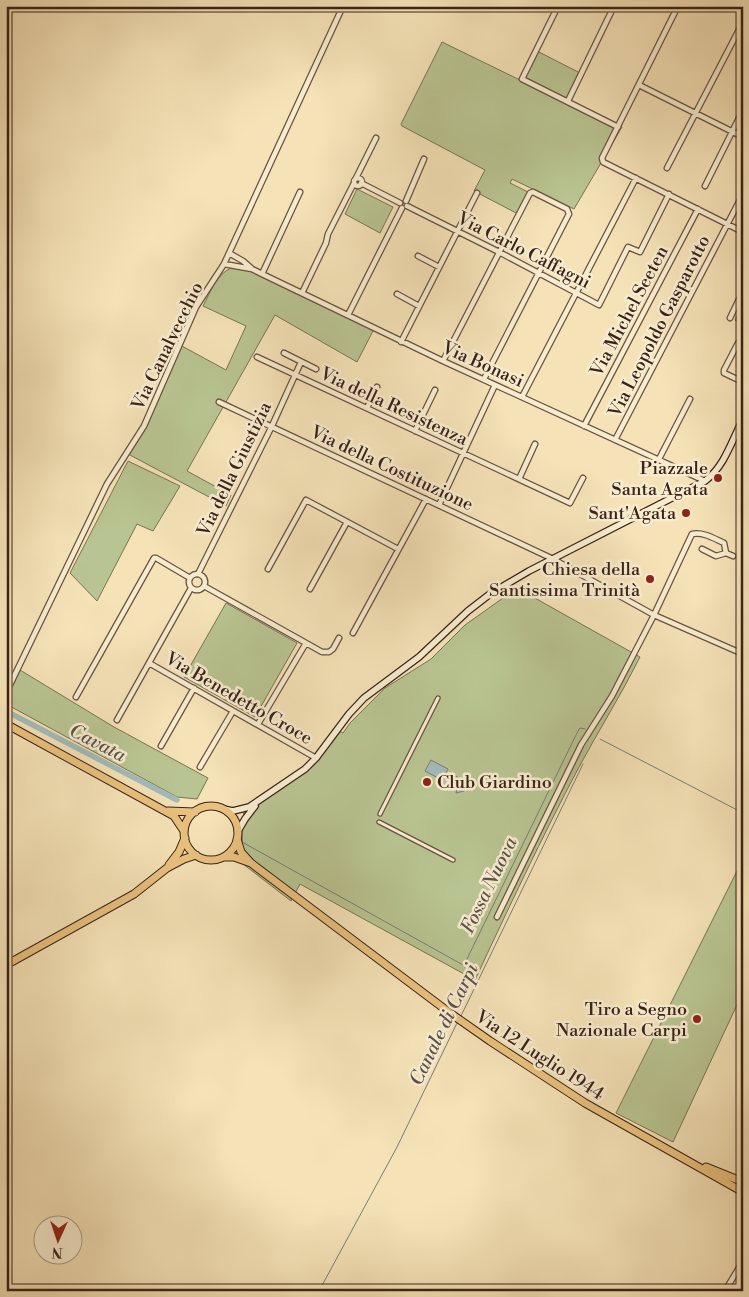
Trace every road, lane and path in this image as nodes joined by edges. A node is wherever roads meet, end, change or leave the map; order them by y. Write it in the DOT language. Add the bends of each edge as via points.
graph roads {
  1 [pos="343,6"];
  2 [pos="558,6"];
  3 [pos="614,6"];
  4 [pos="678,6"];
  5 [pos="743,22"];
  6 [pos="639,85"];
  7 [pos="568,101"];
  8 [pos="743,110"];
  9 [pos="696,112"];
  10 [pos="618,126"];
  11 [pos="732,131"];
  12 [pos="743,137"];
  13 [pos="376,138"];
  14 [pos="424,159"];
  15 [pos="667,168"];
  16 [pos="636,178"];
  17 [pos="355,180"];
  18 [pos="705,186"];
  19 [pos="300,192"];
  20 [pos="477,193"];
  21 [pos="668,194"];
  22 [pos="743,194"];
  23 [pos="404,205"];
  24 [pos="698,209"];
  25 [pos="727,224"];
  26 [pos="457,231"];
  27 [pos="743,232"];
  28 [pos="499,252"];
  29 [pos="228,253"];
  30 [pos="418,256"];
  31 [pos="224,264"];
  32 [pos="439,267"];
  33 [pos="252,269"];
  34 [pos="538,273"];
  35 [pos="262,274"];
  36 [pos="743,291"];
  37 [pos="576,292"];
  38 [pos="302,293"];
  39 [pos="397,294"];
  40 [pos="419,306"];
  41 [pos="348,315"];
  42 [pos="730,318"];
  43 [pos="401,342"];
  44 [pos="738,343"];
  45 [pos="284,353"];
  46 [pos="257,357"];
  47 [pos="443,361"];
  48 [pos="301,362"];
  49 [pos="316,369"];
  50 [pos="294,375"];
  51 [pos="484,379"];
  52 [pos="743,382"];
  53 [pos="495,385"];
  54 [pos="377,387"];
  55 [pos="435,390"];
  56 [pos="522,397"];
  57 [pos="690,399"];
  58 [pos="219,402"];
  59 [pos="368,408"];
  60 [pos="743,419"];
  61 [pos="584,426"];
  62 [pos="271,428"];
  63 [pos="416,431"];
  64 [pos="615,440"];
  65 [pos="535,444"];
  66 [pos="464,453"];
  67 [pos="659,459"];
  68 [pos="583,478"];
  69 [pos="519,479"];
  70 [pos="705,481"];
  71 [pos="426,499"];
  72 [pos="440,505"];
  73 [pos="347,522"];
  74 [pos="398,549"];
  75 [pos="702,549"];
  76 [pos="726,553"];
  77 [pos="733,556"];
  78 [pos="553,559"];
  79 [pos="268,569"];
  80 [pos="198,574"];
  81 [pos="190,578"];
  82 [pos="204,586"];
  83 [pos="191,588"];
  84 [pos="310,589"];
  85 [pos="654,615"];
  86 [pos="353,633"];
  87 [pos="339,638"];
  88 [pos="306,642"];
  89 [pos="743,654"];
  90 [pos="149,663"];
  91 [pos="194,688"];
  92 [pos="6,693"];
  93 [pos="76,697"];
  94 [pos="438,698"];
  95 [pos="233,711"];
  96 [pos="117,720"];
  97 [pos="6,724"];
  98 [pos="258,724"];
  99 [pos="161,746"];
  100 [pos="316,758"];
  101 [pos="200,767"];
  102 [pos="259,802"];
  103 [pos="223,809"];
  104 [pos="165,811"];
  105 [pos="195,812"];
  106 [pos="380,814"];
  107 [pos="380,822"];
  108 [pos="238,831"];
  109 [pos="185,834"];
  110 [pos="238,839"];
  111 [pos="196,855"];
  112 [pos="224,857"];
  113 [pos="452,860"];
  114 [pos="251,863"];
  115 [pos="167,868"];
  116 [pos="497,917"];
  117 [pos="6,965"];
  118 [pos="675,1154"];
  119 [pos="743,1182"];
  120 [pos="743,1192"];
  121 [pos="743,1262"];
  122 [pos="724,1291"];
  1 -- 29 [label="street, Via Canalvecchio"];
  2 -- 7 [label="street" via="522,79"];
  3 -- 7 [label="street"];
  4 -- 6 [label="street"];
  5 -- 9 [label="street"];
  6 -- 9 [label="street"];
  6 -- 10 [label="street"];
  7 -- 10 [label="street"];
  8 -- 11 [label="street"];
  9 -- 11 [label="street"];
  9 -- 15 [label="street"];
  10 -- 16 [label="street" via="602,162"];
  11 -- 12 [label="street"];
  11 -- 18 [label="street"];
  13 -- 17 [label="street"];
  14 -- 23 [label="street"];
  16 -- 21 [label="street"];
  16 -- 37 [label="street"];
  17 -- 23 [label="street, Via Carlo Caffagni" via="357,185 361,183"];
  17 -- 38 [label="street"];
  19 -- 35 [label="street"];
  20 -- 26 [label="street"];
  21 -- 24 [label="street"];
  21 -- 37 [label="street, Via Carlo Caffagni" via="640,252 628,247 599,305"];
  22 -- 25 [label="street, Via Leopoldo Gasparotto"];
  23 -- 26 [label="street, Via Carlo Caffagni"];
  23 -- 41 [label="street"];
  24 -- 25 [label="street"];
  24 -- 61 [label="street, Via Michel Seeten"];
  25 -- 27 [label="street"];
  25 -- 64 [label="street, Via Leopoldo Gasparotto"];
  26 -- 28 [label="street, Via Carlo Caffagni"];
  26 -- 32 [label="street"];
  28 -- 34 [label="street, Via Carlo Caffagni"];
  28 -- 34 [label="street" via="530,193 568,210 569,214"];
  28 -- 47 [label="street"];
  29 -- 31 [label="street, Via Canalvecchio"];
  29 -- 33 [label="street, Via Bonasi"];
  30 -- 32 [label="street"];
  31 -- 33 [label="street, Via Bonasi"];
  31 -- 92 [label="street, Via Canalvecchio" via="196,307 144,426 107,484"];
  32 -- 40 [label="street"];
  33 -- 35 [label="street, Via Bonasi"];
  34 -- 37 [label="street, Via Carlo Caffagni"];
  34 -- 51 [label="street"];
  35 -- 38 [label="street, Via Bonasi"];
  36 -- 42 [label="street"];
  37 -- 56 [label="street"];
  38 -- 41 [label="street, Via Bonasi"];
  39 -- 40 [label="street"];
  40 -- 43 [label="street"];
  41 -- 43 [label="street, Via Bonasi"];
  43 -- 47 [label="street, Via Bonasi"];
  44 -- 52 [label="street" via="724,373"];
  45 -- 48 [label="street"];
  46 -- 50 [label="street, Via della Resistenza"];
  47 -- 51 [label="street, Via Bonasi"];
  48 -- 49 [label="street"];
  48 -- 50 [label="street, Via della Giustizia"];
  50 -- 59 [label="street, Via della Resistenza"];
  50 -- 62 [label="street, Via della Giustizia"];
  51 -- 53 [label="street, Via Bonasi"];
  53 -- 56 [label="street, Via Bonasi"];
  53 -- 66 [label="street"];
  54 -- 59 [label="street"];
  55 -- 63 [label="street"];
  56 -- 61 [label="street, Via Bonasi"];
  57 -- 67 [label="street"];
  58 -- 62 [label="street, Via della Costituzione"];
  59 -- 63 [label="street, Via della Resistenza"];
  60 -- 70 [label="main road" via="720,467"];
  61 -- 64 [label="street, Via Bonasi"];
  62 -- 71 [label="street, Via della Costituzione"];
  62 -- 80 [label="street, Via della Giustizia"];
  63 -- 66 [label="street, Via della Resistenza"];
  64 -- 67 [label="street, Via Bonasi"];
  65 -- 69 [label="street"];
  66 -- 69 [label="street, Via della Resistenza"];
  66 -- 72 [label="street"];
  67 -- 70 [label="street, Via Bonasi"];
  68 -- 69 [label="street, Via della Resistenza" via="570,503"];
  70 -- 78 [label="main road"];
  71 -- 72 [label="street, Via della Costituzione"];
  71 -- 74 [label="street"];
  72 -- 78 [label="street, Via della Costituzione"];
  73 -- 74 [label="street"];
  73 -- 79 [label="street" via="306,500"];
  73 -- 84 [label="street"];
  74 -- 86 [label="street"];
  75 -- 76 [label="street" via="716,556"];
  76 -- 77 [label="street"];
  76 -- 85 [label="street" via="724,543 706,534 692,534"];
  78 -- 85 [label="street, Via della Costituzione"];
  78 -- 100 [label="main road" via="484,598 420,657 368,694"];
  80 -- 81 [label="street"];
  80 -- 82 [label="street" via="203,577"];
  81 -- 83 [label="street"];
  81 -- 93 [label="street" via="154,558"];
  82 -- 83 [label="street" via="198,590"];
  82 -- 88 [label="street"];
  83 -- 90 [label="street"];
  85 -- 89 [label="street, Via della Costituzione"];
  85 -- 116 [label="street" via="612,696 581,746"];
  87 -- 88 [label="street" via="329,652 322,652"];
  88 -- 98 [label="street"];
  90 -- 91 [label="street, Via Benedetto Croce"];
  90 -- 96 [label="street"];
  91 -- 95 [label="street, Via Benedetto Croce"];
  91 -- 99 [label="street"];
  94 -- 106 [label="street"];
  95 -- 98 [label="street, Via Benedetto Croce"];
  95 -- 101 [label="street"];
  97 -- 104 [label="main road"];
  98 -- 100 [label="street, Via Benedetto Croce"];
  100 -- 102 [label="main road"];
  102 -- 103 [label="main road" via="241,810"];
  102 -- 108 [label="main road"];
  103 -- 105 [label="main road" via="208,807"];
  103 -- 108 [label="main road" via="233,818"];
  104 -- 105 [label="main road"];
  104 -- 109 [label="main road" via="174,816"];
  105 -- 109 [label="main road" via="186,824"];
  107 -- 113 [label="street"];
  108 -- 110 [label="main road"];
  109 -- 111 [label="main road" via="187,845"];
  109 -- 115 [label="main road" via="180,852"];
  110 -- 112 [label="main road"];
  110 -- 114 [label="main road" via="241,852"];
  111 -- 112 [label="main road" via="210,860"];
  111 -- 115 [label="main road"];
  112 -- 114 [label="main road"];
  114 -- 118 [label="main road, Via 12 Luglio 1944" via="464,1024 549,1081"];
  115 -- 117 [label="main road" via="134,894"];
  118 -- 119 [label="main road, Via 12 Luglio 1944"];
  118 -- 120 [label="main road, Via 12 Luglio 1944"];
  121 -- 122 [label="street"];
}
